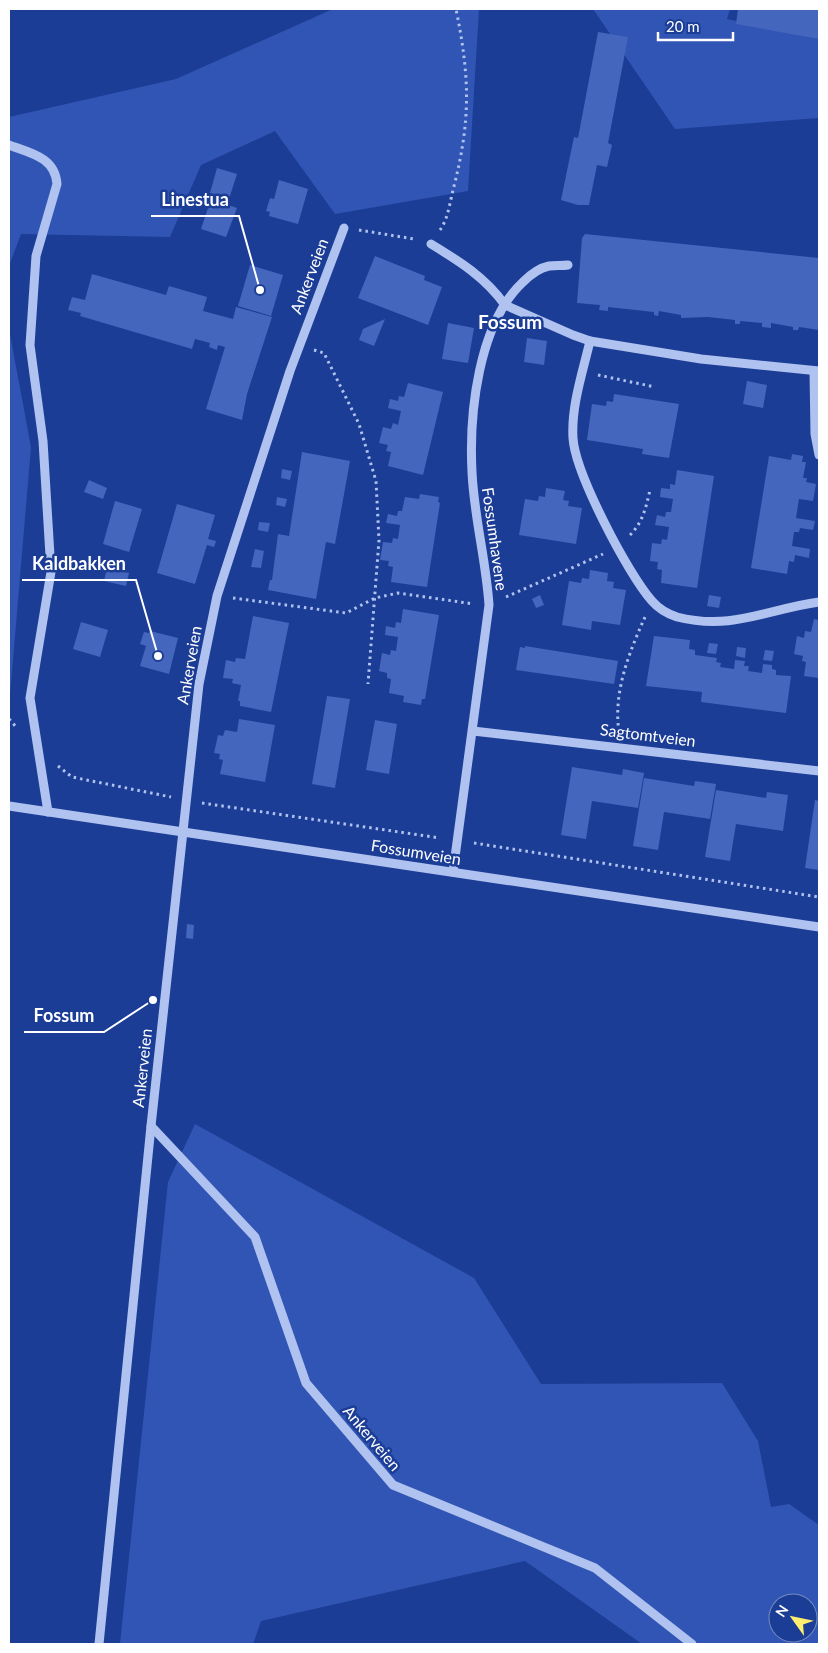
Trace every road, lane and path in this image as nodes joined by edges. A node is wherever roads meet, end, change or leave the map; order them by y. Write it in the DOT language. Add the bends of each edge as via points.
graph roads {
  1 [pos="456,9"];
  2 [pos="9,145"];
  3 [pos="344,228"];
  4 [pos="431,244"];
  5 [pos="568,265"];
  6 [pos="505,305"];
  7 [pos="590,341"];
  8 [pos="300,345"];
  9 [pos="817,371"];
  10 [pos="583,372"];
  11 [pos="655,388"];
  12 [pos="819,455"];
  13 [pos="650,490"];
  14 [pos="618,547"];
  15 [pos="217,596"];
  16 [pos="375,598"];
  17 [pos="652,602"];
  18 [pos="819,602"];
  19 [pos="489,605"];
  20 [pos="368,684"];
  21 [pos="473,731"];
  22 [pos="621,747"];
  23 [pos="37,750"];
  24 [pos="819,771"];
  25 [pos="185,800"];
  26 [pos="9,806"];
  27 [pos="48,812"];
  28 [pos="182,831"];
  29 [pos="458,840"];
  30 [pos="452,872"];
  31 [pos="819,897"];
  32 [pos="819,927"];
  33 [pos="151,1126"];
  34 [pos="99,1644"];
  35 [pos="692,1644"];
  1 -- 4 [label="path" via="466,59 467,125 443,226"];
  2 -- 23 [label="street" via="50,163 57,184 36,256 30,346 44,441 51,572 30,698"];
  3 -- 4 [label="path" via="399,235"];
  3 -- 8 [label="street, Ankerveien"];
  4 -- 6 [label="street" via="470,268 495,290"];
  5 -- 6 [label="street, Fossumhavene" via="548,266 532,274"];
  6 -- 7 [label="street"];
  6 -- 19 [label="street, Fossumhavene" via="492,328 485,352 472,424 473,490"];
  7 -- 9 [label="street" via="701,360"];
  7 -- 10 [label="street"];
  8 -- 15 [label="street, Ankerveien"];
  8 -- 16 [label="path" via="324,353 359,424 376,481 379,540"];
  9 -- 12 [label="street" via="815,434"];
  10 -- 11 [label="path"];
  10 -- 14 [label="street" via="574,413 574,450 585,482"];
  13 -- 14 [label="path" via="639,527"];
  14 -- 17 [label="street"];
  14 -- 19 [label="path"];
  15 -- 16 [label="path" via="346,612"];
  15 -- 25 [label="street, Ankerveien" via="199,684"];
  16 -- 19 [label="path" via="398,594"];
  16 -- 20 [label="path"];
  17 -- 18 [label="street" via="675,616 710,623 754,618"];
  17 -- 22 [label="path" via="622,678 618,726"];
  19 -- 21 [label="street, Fossumhavene"];
  21 -- 22 [label="street, Sagtomtveien"];
  21 -- 29 [label="street, Fossumhavene"];
  22 -- 24 [label="street, Sagtomtveien"];
  23 -- 25 [label="path" via="72,777"];
  23 -- 27 [label="street"];
  25 -- 28 [label="street, Ankerveien"];
  25 -- 29 [label="path"];
  26 -- 27 [label="street, Fossumveien"];
  27 -- 28 [label="street, Fossumveien"];
  28 -- 30 [label="street, Fossumveien"];
  28 -- 33 [label="street, Ankerveien"];
  29 -- 30 [label="street, Fossumhavene"];
  29 -- 31 [label="path"];
  30 -- 32 [label="street, Fossumveien"];
  33 -- 34 [label="street, Ankerveien"];
  33 -- 35 [label="street, Ankerveien" via="254,1236 306,1383 393,1485 595,1568"];
}
